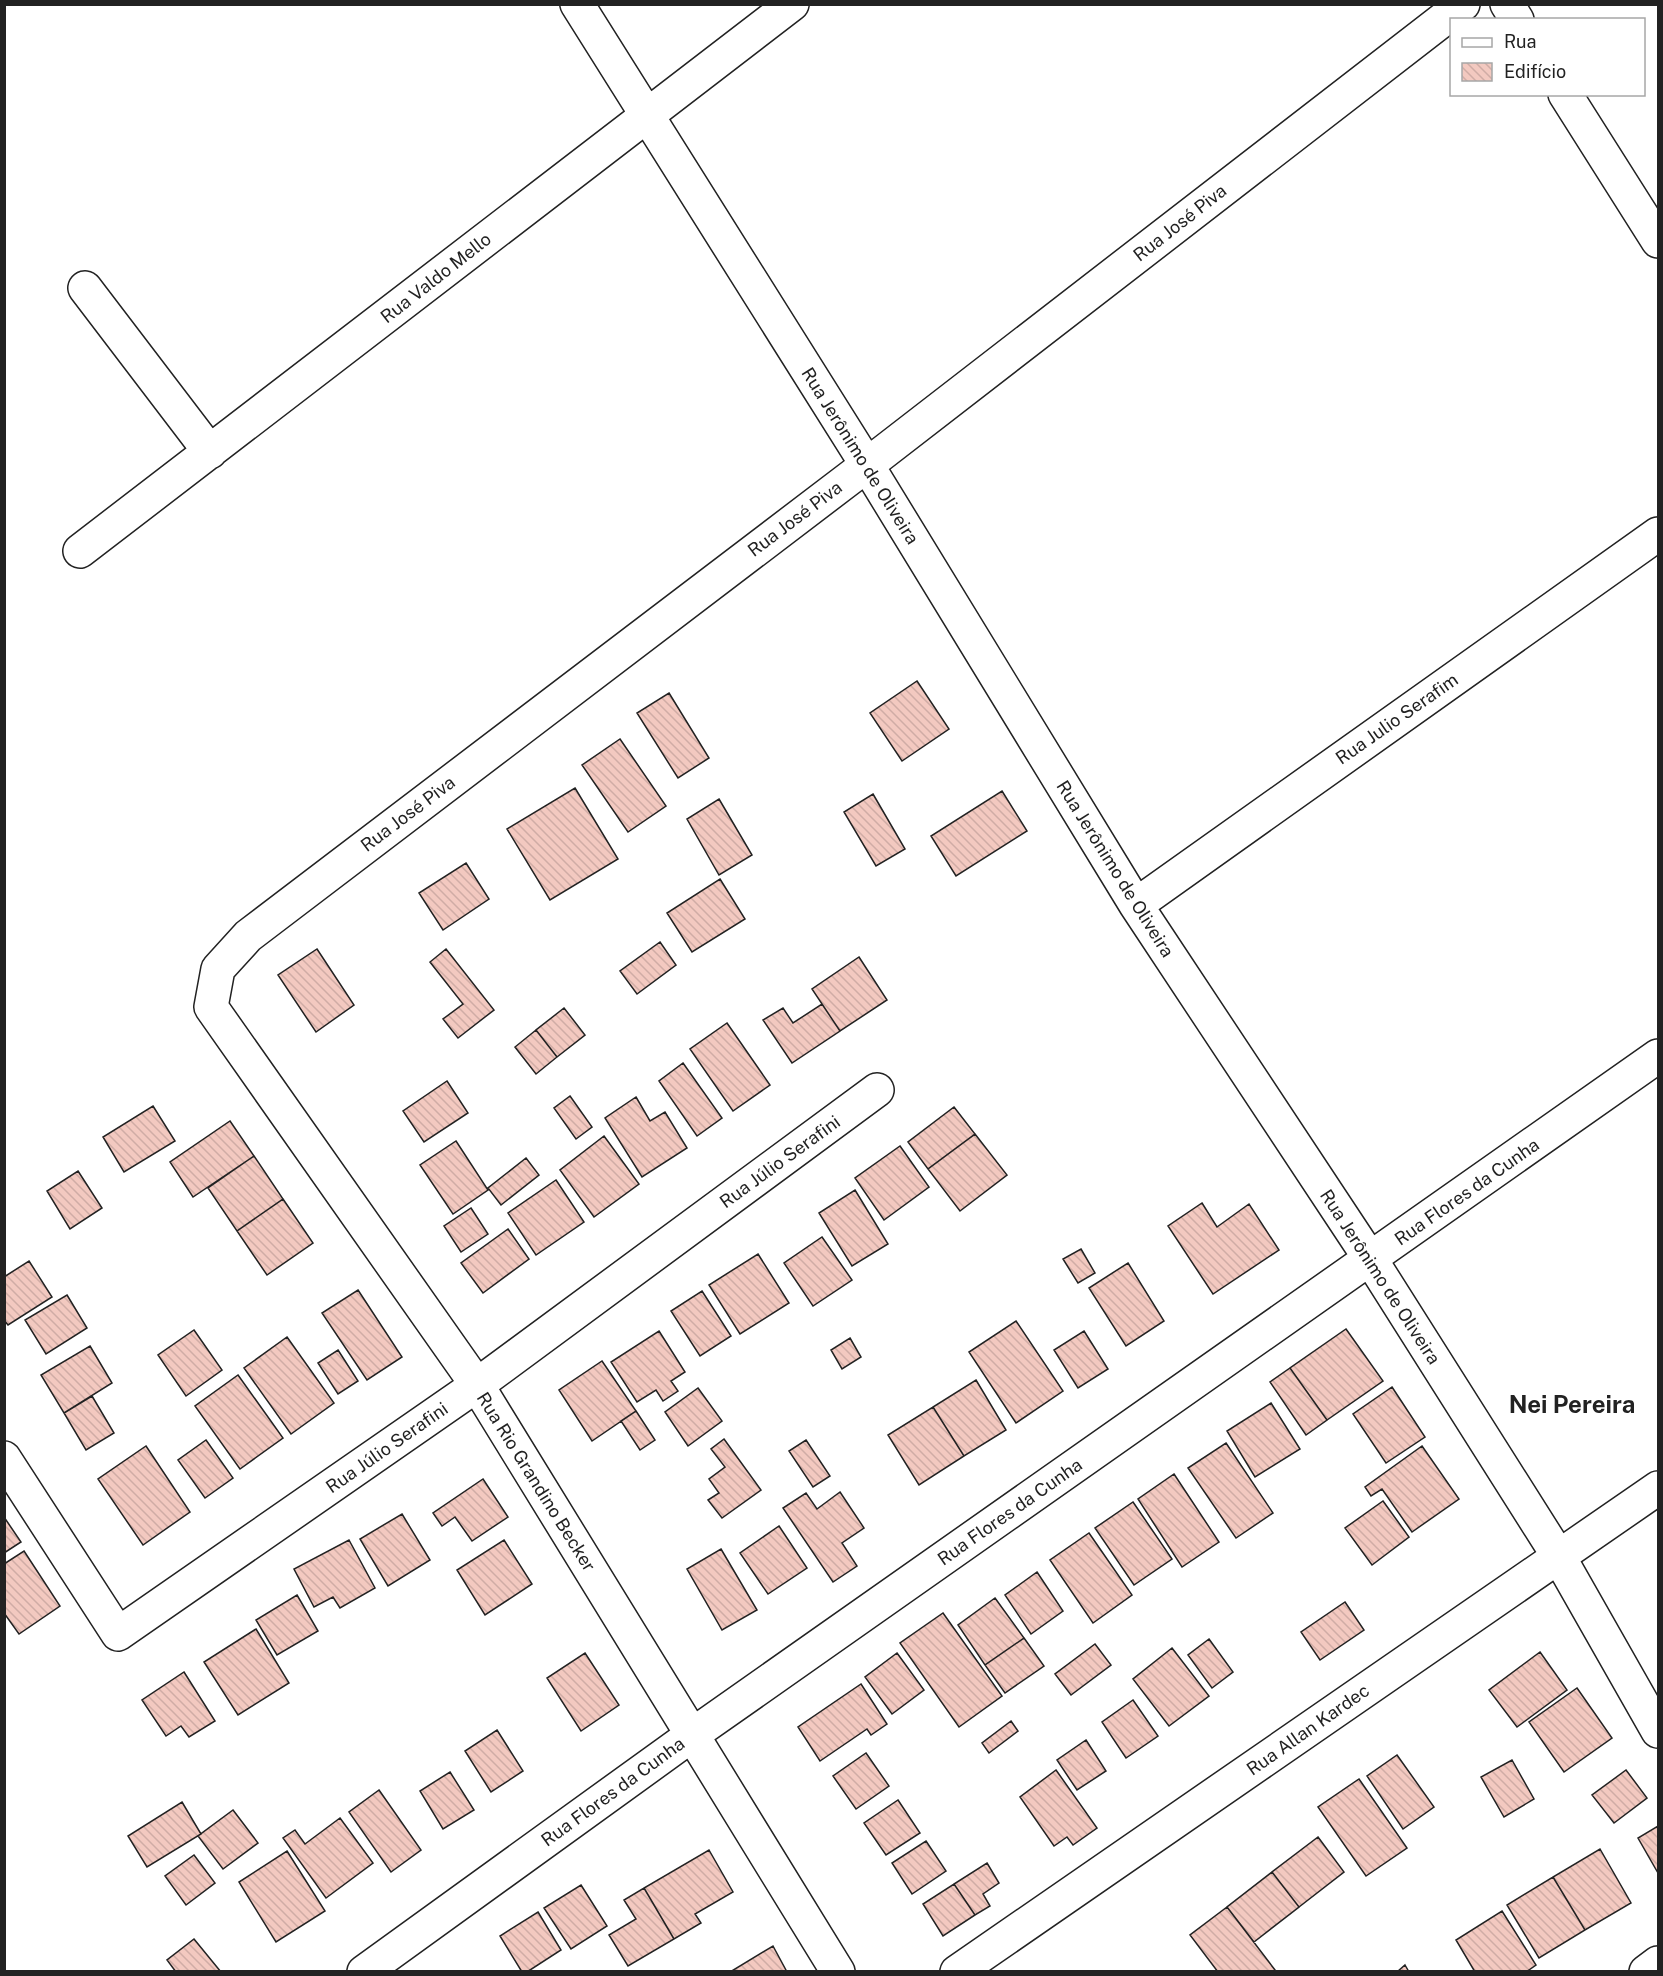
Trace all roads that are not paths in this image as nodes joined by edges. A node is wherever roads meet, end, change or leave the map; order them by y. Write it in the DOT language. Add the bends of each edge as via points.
graph roads {
  1 [pos="577,4"];
  2 [pos="792,4"];
  3 [pos="1463,4"];
  4 [pos="1507,4"];
  5 [pos="1516,18"];
  6 [pos="1566,96"];
  7 [pos="647,116"];
  8 [pos="1659,241"];
  9 [pos="85,288"];
  10 [pos="210,452"];
  11 [pos="867,465"];
  12 [pos="1659,534"];
  13 [pos="80,551"];
  14 [pos="1136,905"];
  15 [pos="212,1007"];
  16 [pos="1659,1056"];
  17 [pos="878,1090"];
  18 [pos="1371,1260"];
  19 [pos="477,1385"];
  20 [pos="4,1458"];
  21 [pos="1659,1488"];
  22 [pos="1559,1557"];
  23 [pos="1659,1731"];
  24 [pos="692,1735"];
  25 [pos="1659,1963"];
  26 [pos="364,1971"];
  27 [pos="838,1971"];
  28 [pos="957,1971"];
  29 [pos="1646,1971"];
  1 -- 7 [label="street, Rua Jerônimo de Oliveira"];
  2 -- 7 [label="street, Rua Valdo Mello"];
  3 -- 11 [label="street, Rua José Piva"];
  4 -- 5 [label="street"];
  6 -- 8 [label="street"];
  7 -- 10 [label="street, Rua Valdo Mello"];
  7 -- 11 [label="street, Rua Jerônimo de Oliveira"];
  9 -- 10 [label="street"];
  10 -- 13 [label="street, Rua Valdo Mello"];
  11 -- 14 [label="street, Rua Jerônimo de Oliveira"];
  11 -- 15 [label="street, Rua José Piva" via="248,936 218,969"];
  12 -- 14 [label="street, Rua Julio Serafim"];
  14 -- 18 [label="street, Rua Jerônimo de Oliveira"];
  15 -- 19 [label="street, Rua Rio Grandino Becker"];
  16 -- 18 [label="street, Rua Flores da Cunha"];
  17 -- 19 [label="street, Rua Júlio Serafini"];
  18 -- 22 [label="street, Rua Jerônimo de Oliveira"];
  18 -- 24 [label="street, Rua Flores da Cunha"];
  19 -- 20 [label="street, Rua Júlio Serafini" via="118,1634"];
  19 -- 24 [label="street, Rua Rio Grandino Becker"];
  21 -- 22 [label="street, Rua Allan Kardec"];
  22 -- 23 [label="street, Rua Jerônimo de Oliveira"];
  22 -- 28 [label="street, Rua Allan Kardec"];
  24 -- 26 [label="street, Rua Flores da Cunha"];
  24 -- 27 [label="street, Rua Rio Grandino Becker"];
  25 -- 29 [label="street"];
}
